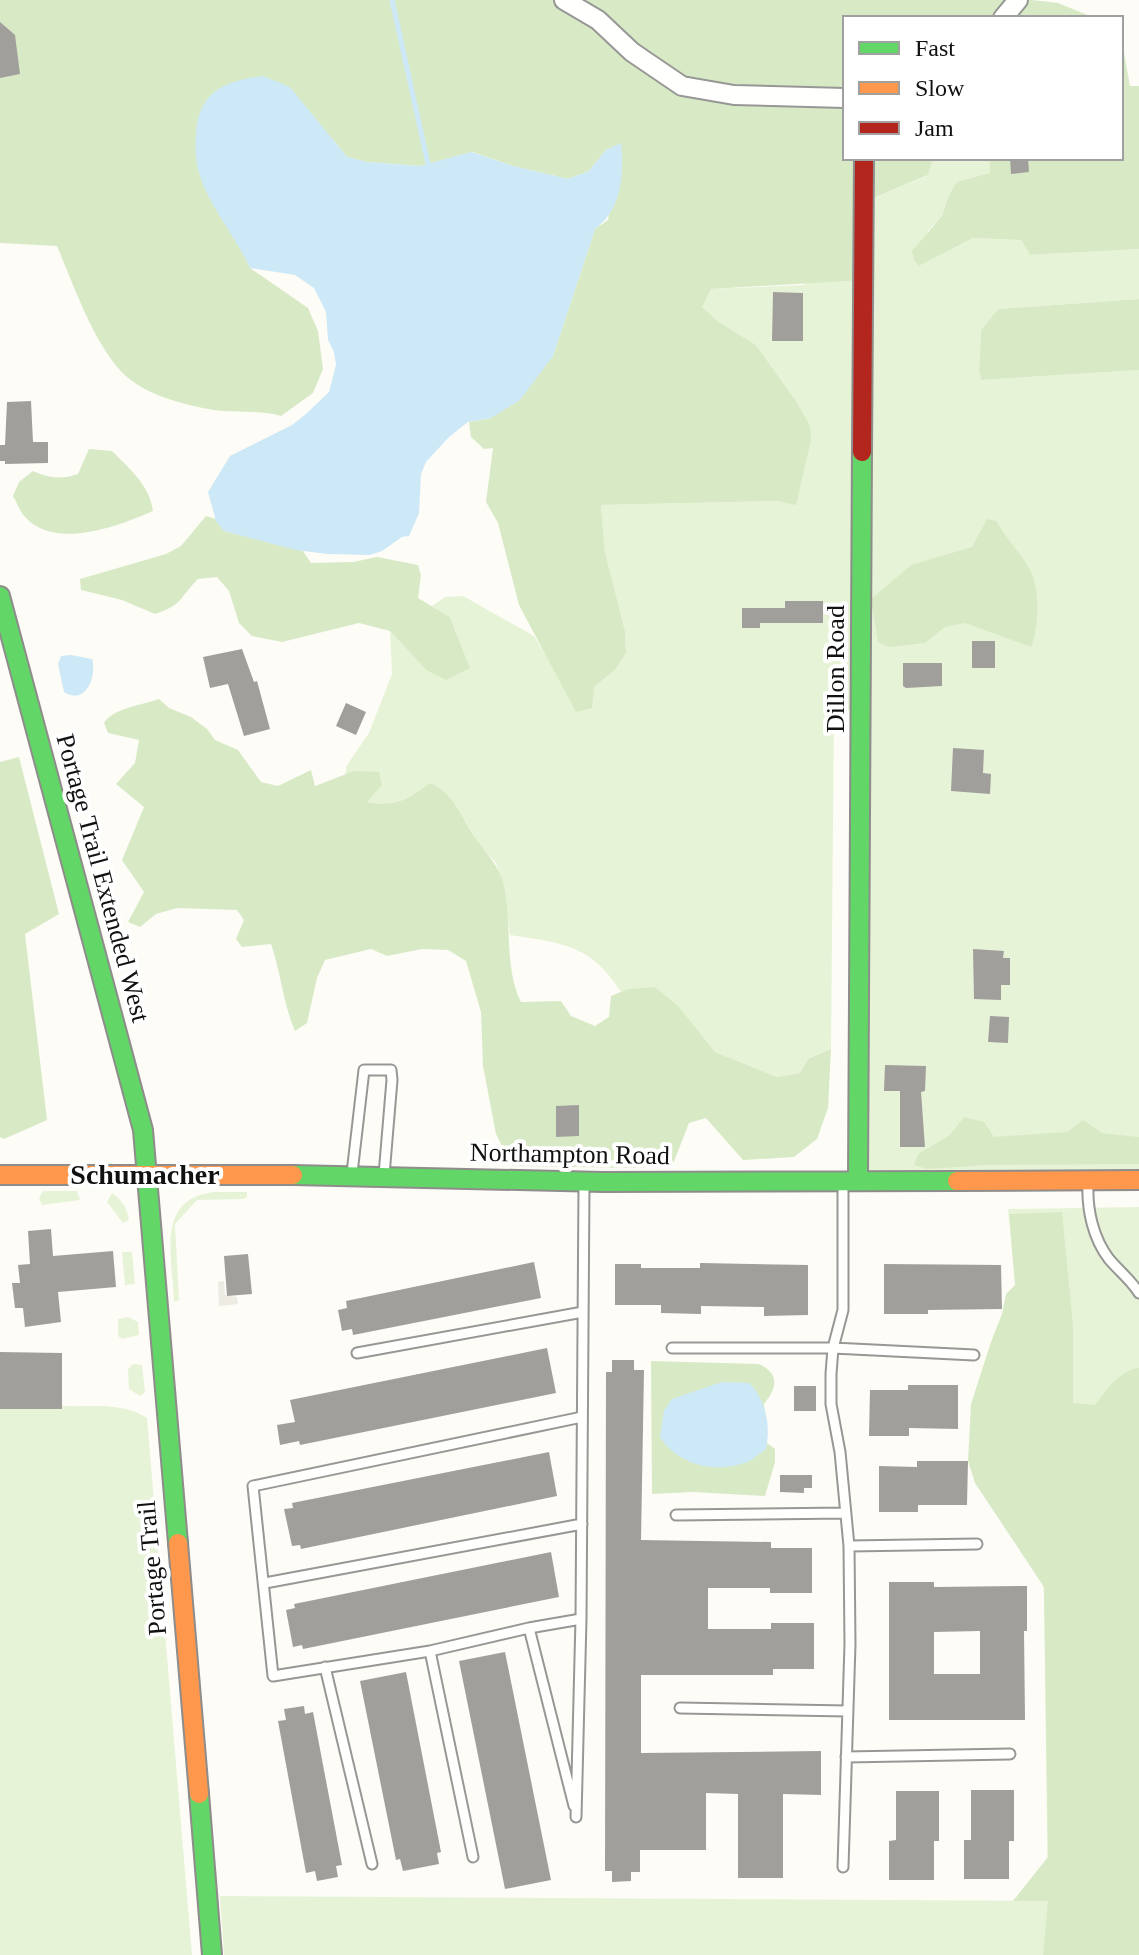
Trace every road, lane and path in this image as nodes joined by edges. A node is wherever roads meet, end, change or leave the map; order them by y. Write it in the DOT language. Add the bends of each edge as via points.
graph roads {
  1 [pos="564,0"];
  2 [pos="1018,0"];
  3 [pos="1005,16"];
  4 [pos="843,98"];
  5 [pos="864,160"];
  6 [pos="0,596"];
  7 [pos="0,1175"];
  8 [pos="146,1176"];
  9 [pos="352,1177"];
  10 [pos="384,1177"];
  11 [pos="851,1180"];
  12 [pos="1139,1180"];
  13 [pos="584,1181"];
  14 [pos="1088,1181"];
  15 [pos="1139,1293"];
  16 [pos="583,1312"];
  17 [pos="672,1348"];
  18 [pos="833,1348"];
  19 [pos="357,1353"];
  20 [pos="974,1355"];
  21 [pos="582,1417"];
  22 [pos="845,1513"];
  23 [pos="676,1515"];
  24 [pos="582,1524"];
  25 [pos="977,1544"];
  26 [pos="849,1546"];
  27 [pos="265,1583"];
  28 [pos="581,1619"];
  29 [pos="529,1628"];
  30 [pos="430,1651"];
  31 [pos="325,1667"];
  32 [pos="680,1708"];
  33 [pos="848,1711"];
  34 [pos="1010,1754"];
  35 [pos="846,1757"];
  36 [pos="473,1857"];
  37 [pos="372,1864"];
  38 [pos="843,1867"];
  39 [pos="212,1955"];
  1 -- 4 [label="street" via="682,86 734,95"];
  2 -- 3 [label="street"];
  5 -- 11 [label="street, Dillon Road"];
  6 -- 8 [label="street, Portage Trail Extended West" via="143,1130"];
  7 -- 8 [label="street, Northampton Road"];
  8 -- 9 [label="street, Northampton Road"];
  8 -- 39 [label="street, Portage Trail"];
  9 -- 10 [label="street, Northampton Road"];
  9 -- 10 [label="lane" via="364,1070 385,1068 391,1070 392,1080"];
  10 -- 13 [label="street, Northampton Road"];
  11 -- 13 [label="street, Northampton Road"];
  11 -- 14 [label="street, Northampton Road"];
  11 -- 18 [label="lane" via="843,1310"];
  12 -- 14 [label="street, Northampton Road"];
  13 -- 16 [label="lane"];
  14 -- 15 [label="lane" via="1092,1225 1108,1258"];
  16 -- 19 [label="lane"];
  16 -- 21 [label="lane"];
  17 -- 18 [label="lane"];
  18 -- 20 [label="lane"];
  18 -- 22 [label="lane" via="831,1404"];
  21 -- 24 [label="lane"];
  21 -- 27 [label="lane" via="253,1486"];
  22 -- 23 [label="lane"];
  22 -- 26 [label="lane"];
  24 -- 27 [label="lane"];
  24 -- 28 [label="lane"];
  25 -- 26 [label="lane"];
  26 -- 33 [label="lane"];
  27 -- 31 [label="lane" via="273,1676"];
  28 -- 29 [label="lane"];
  28 -- 29 [label="lane" via="576,1817"];
  29 -- 30 [label="lane"];
  30 -- 31 [label="lane"];
  30 -- 36 [label="lane"];
  31 -- 37 [label="lane"];
  32 -- 33 [label="lane"];
  33 -- 35 [label="lane"];
  34 -- 35 [label="lane"];
  35 -- 38 [label="lane"];
}
